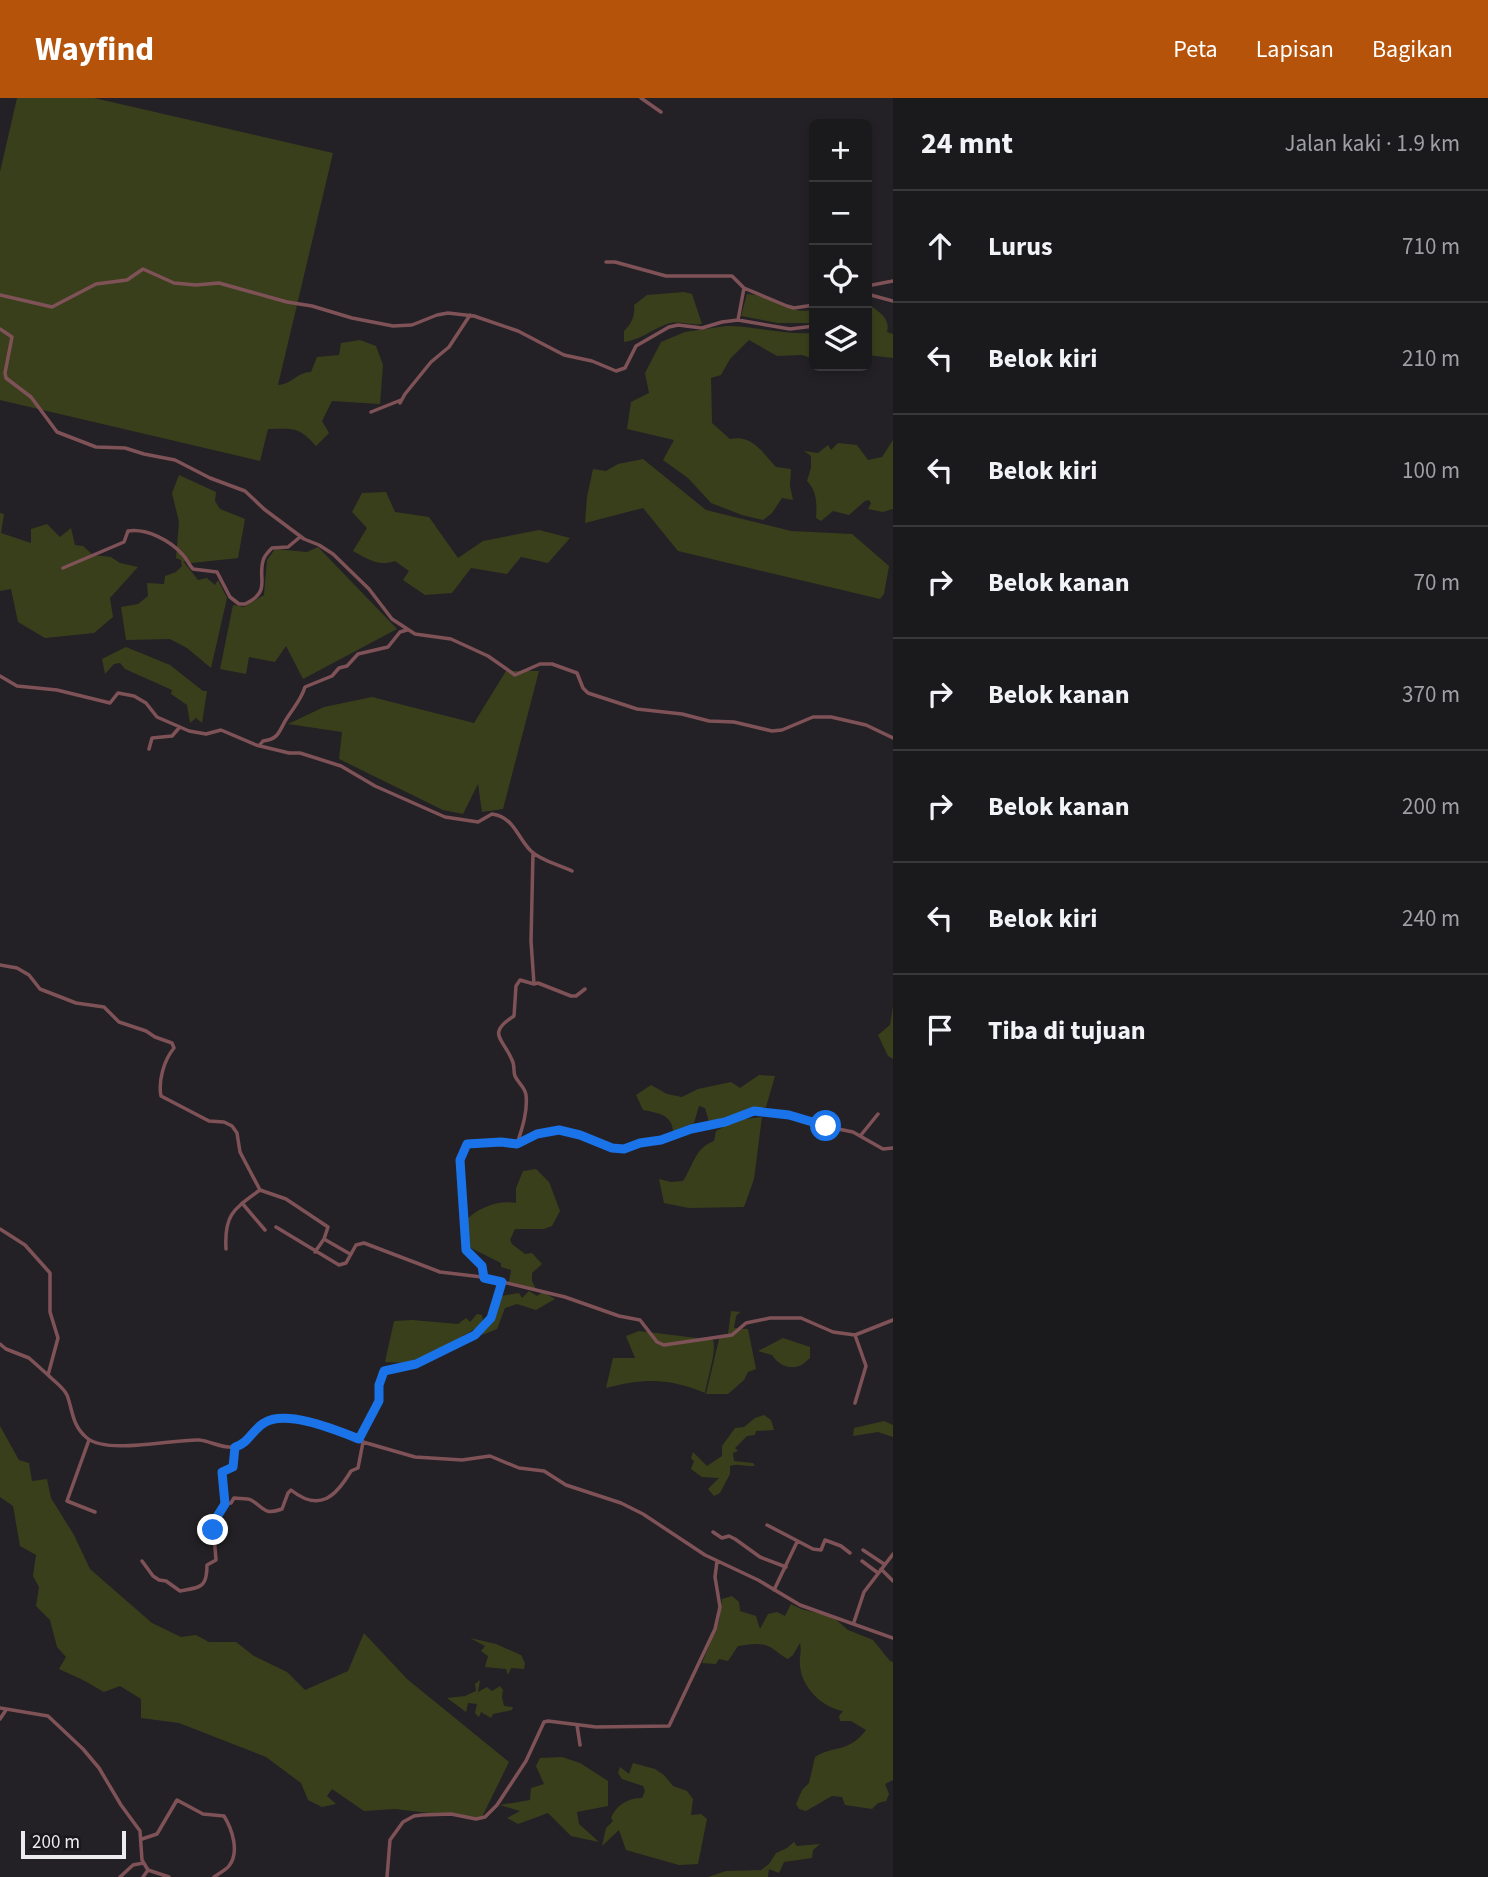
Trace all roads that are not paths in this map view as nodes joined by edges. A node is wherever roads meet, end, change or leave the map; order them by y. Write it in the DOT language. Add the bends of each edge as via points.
graph roads {
  1 [pos="641,98"];
  2 [pos="661,112"];
  3 [pos="606,262"];
  4 [pos="893,281"];
  5 [pos="872,285"];
  6 [pos="744,288"];
  7 [pos="0,295"];
  8 [pos="872,296"];
  9 [pos="893,301"];
  10 [pos="809,306"];
  11 [pos="470,315"];
  12 [pos="738,320"];
  13 [pos="809,326"];
  14 [pos="0,329"];
  15 [pos="370,412"];
  16 [pos="300,537"];
  17 [pos="63,568"];
  18 [pos="409,629"];
  19 [pos="0,676"];
  20 [pos="180,728"];
  21 [pos="893,738"];
  22 [pos="259,746"];
  23 [pos="149,749"];
  24 [pos="533,853"];
  25 [pos="572,871"];
  26 [pos="0,965"];
  27 [pos="534,984"];
  28 [pos="585,989"];
  29 [pos="878,1114"];
  30 [pos="861,1135"];
  31 [pos="517,1144"];
  32 [pos="893,1148"];
  33 [pos="260,1190"];
  34 [pos="242,1203"];
  35 [pos="276,1227"];
  36 [pos="0,1229"];
  37 [pos="265,1230"];
  38 [pos="324,1239"];
  39 [pos="226,1249"];
  40 [pos="315,1252"];
  41 [pos="350,1254"];
  42 [pos="484,1278"];
  43 [pos="502,1282"];
  44 [pos="893,1320"];
  45 [pos="855,1335"];
  46 [pos="0,1344"];
  47 [pos="48,1375"];
  48 [pos="856,1403"];
  49 [pos="89,1440"];
  50 [pos="361,1441"];
  51 [pos="235,1447"];
  52 [pos="225,1504"];
  53 [pos="95,1512"];
  54 [pos="767,1525"];
  55 [pos="713,1532"];
  56 [pos="797,1542"];
  57 [pos="863,1550"];
  58 [pos="850,1553"];
  59 [pos="893,1554"];
  60 [pos="862,1560"];
  61 [pos="142,1561"];
  62 [pos="717,1561"];
  63 [pos="786,1567"];
  64 [pos="881,1569"];
  65 [pos="893,1581"];
  66 [pos="774,1590"];
  67 [pos="853,1622"];
  68 [pos="893,1638"];
  69 [pos="0,1708"];
  70 [pos="6,1710"];
  71 [pos="0,1718"];
  72 [pos="577,1725"];
  73 [pos="580,1745"];
  74 [pos="142,1839"];
  75 [pos="144,1863"];
  76 [pos="148,1870"];
  77 [pos="120,1877"];
  78 [pos="143,1877"];
  79 [pos="169,1877"];
  80 [pos="214,1877"];
  81 [pos="387,1877"];
  1 -- 2 [label="street"];
  3 -- 6 [label="street" via="666,276 728,275"];
  4 -- 5 [label="street"];
  6 -- 10 [label="street" via="794,308"];
  6 -- 12 [label="street"];
  7 -- 11 [label="street" via="52,307 96,284 120,283 143,270 174,283 219,283 393,326 447,313"];
  8 -- 9 [label="street"];
  11 -- 12 [label="street" via="518,331 564,355 616,371 625,368 636,346 668,327 702,328"];
  11 -- 15 [label="street" via="449,347 401,401"];
  12 -- 13 [label="street"];
  14 -- 16 [label="street" via="12,337 6,379 31,397 57,432 96,447 132,449 181,463 245,491"];
  16 -- 17 [label="street" via="288,547 272,548 264,559 258,595 244,604 230,597 217,572 192,569 173,545 138,531 128,531 124,542"];
  16 -- 18 [label="street" via="333,554 392,619"];
  18 -- 21 [label="street" via="418,635 451,639 515,675 540,664 565,667 577,673 588,693 623,706 772,731 806,718 831,717 866,725"];
  18 -- 22 [label="street" via="400,632 388,648 359,654 326,680 305,688 281,733"];
  19 -- 20 [label="street" via="17,686 110,703 118,692 130,694 146,703 157,717"];
  20 -- 22 [label="street" via="206,734 221,730"];
  20 -- 23 [label="street" via="172,736 152,738"];
  22 -- 24 [label="street" via="341,766 445,817 478,822 492,814 502,816"];
  24 -- 25 [label="street"];
  24 -- 27 [label="street"];
  26 -- 33 [label="street" via="16,967 40,989 76,1003 104,1007 119,1022 171,1042 174,1048 165,1063 160,1094 209,1121 232,1126"];
  27 -- 28 [label="street" via="571,996"];
  27 -- 31 [label="street" via="519,981 514,1016 498,1034 526,1093"];
  29 -- 30 [label="street"];
  30 -- 31 [label="street" via="760,1111 624,1149 559,1130"];
  30 -- 32 [label="street" via="883,1149"];
  31 -- 42 [label="street" via="469,1143 460,1158 466,1250 482,1266"];
  33 -- 34 [label="street"];
  33 -- 38 [label="street" via="286,1199 328,1227"];
  34 -- 37 [label="street"];
  34 -- 39 [label="street" via="230,1214"];
  35 -- 40 [label="street"];
  36 -- 47 [label="street" via="25,1245 50,1273 50,1312 58,1338"];
  38 -- 40 [label="street"];
  38 -- 41 [label="street"];
  40 -- 41 [label="street" via="342,1265"];
  41 -- 42 [label="street" via="364,1243 440,1272"];
  42 -- 43 [label="street"];
  43 -- 45 [label="street" via="640,1320 664,1345 732,1335 746,1323 770,1318 801,1318 833,1332"];
  43 -- 50 [label="street" via="491,1318 475,1335 416,1364 381,1374 380,1395"];
  44 -- 45 [label="street"];
  45 -- 48 [label="street" via="866,1366"];
  46 -- 47 [label="street" via="29,1358"];
  47 -- 49 [label="street" via="65,1392 72,1416"];
  49 -- 51 [label="street" via="112,1445 202,1440"];
  49 -- 53 [label="street" via="67,1501"];
  50 -- 51 [label="street" via="340,1431 278,1417 260,1425"];
  50 -- 52 [label="street" via="358,1468 331,1498 301,1499 289,1491 282,1509 276,1511 261,1509 247,1499 234,1498"];
  50 -- 62 [label="street" via="415,1457 462,1461 490,1456 519,1468 544,1471 566,1485 643,1514"];
  51 -- 52 [label="street" via="233,1467 222,1472"];
  52 -- 61 [label="street" via="213,1525 216,1560 207,1565 203,1585 179,1591 153,1576"];
  54 -- 56 [label="street"];
  55 -- 63 [label="street"];
  56 -- 58 [label="street" via="820,1550 825,1540"];
  56 -- 63 [label="street"];
  57 -- 64 [label="street"];
  59 -- 64 [label="street"];
  60 -- 64 [label="street"];
  62 -- 66 [label="street"];
  62 -- 72 [label="street" via="720,1607 715,1629 669,1726"];
  63 -- 66 [label="street"];
  64 -- 65 [label="street"];
  64 -- 67 [label="street" via="864,1592"];
  66 -- 67 [label="street" via="800,1605"];
  67 -- 68 [label="street"];
  69 -- 70 [label="street"];
  70 -- 71 [label="street"];
  70 -- 74 [label="street" via="44,1714 58,1725 99,1768"];
  72 -- 73 [label="street"];
  72 -- 81 [label="street" via="544,1722 520,1770 485,1817 422,1815 403,1822 390,1840"];
  74 -- 75 [label="street"];
  74 -- 80 [label="street" via="157,1834 178,1800 203,1814 224,1816 236,1846 229,1866"];
  75 -- 76 [label="street"];
  75 -- 77 [label="street" via="132,1865"];
  76 -- 78 [label="street"];
  76 -- 79 [label="street"];
}
